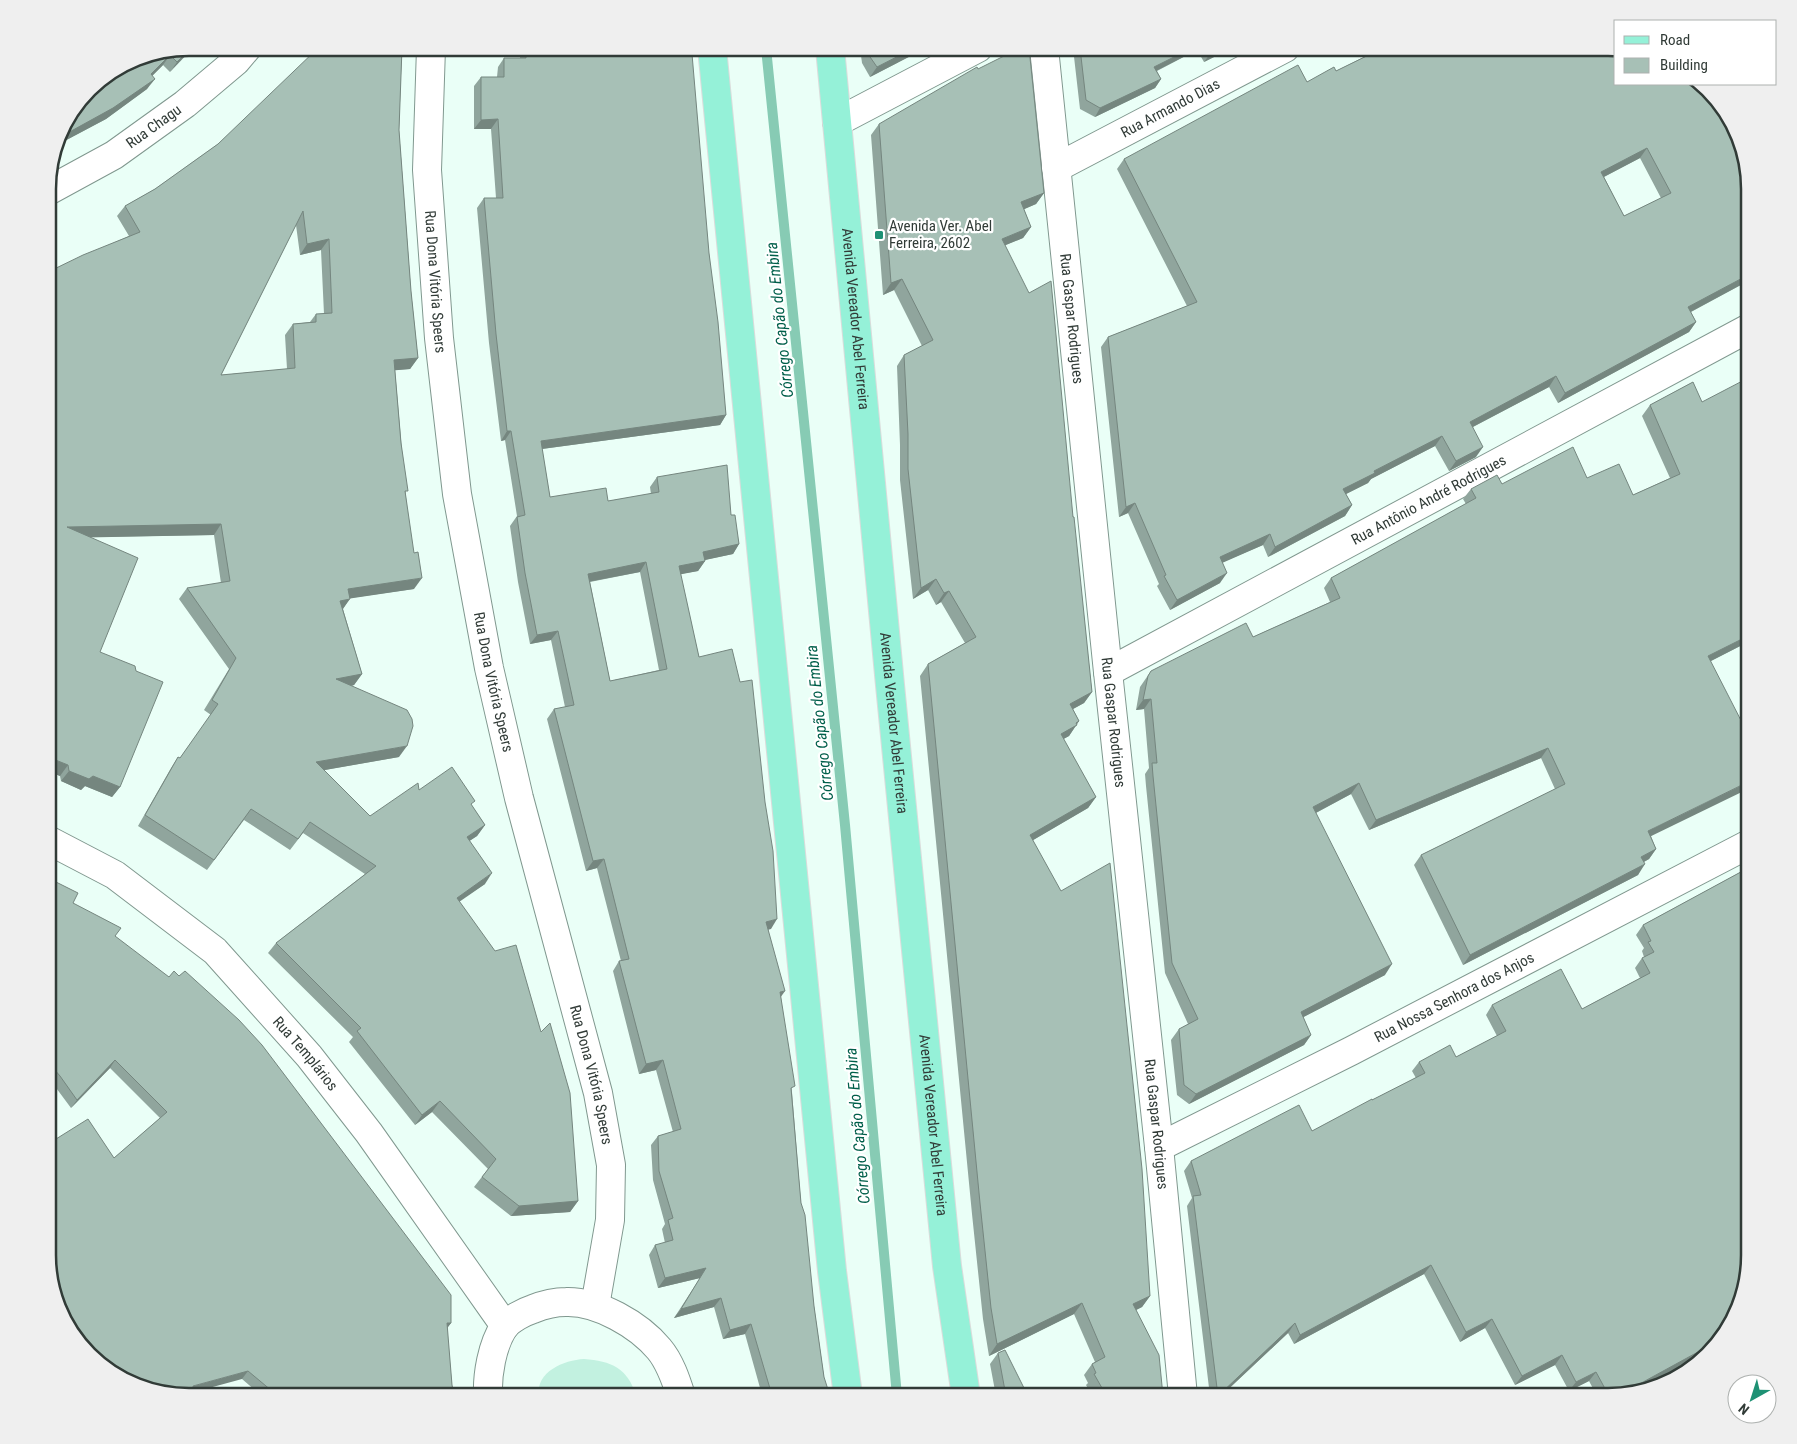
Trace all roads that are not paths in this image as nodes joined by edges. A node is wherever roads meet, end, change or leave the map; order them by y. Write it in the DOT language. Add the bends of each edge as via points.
graph roads {
  1 [pos="962,56"];
  2 [pos="1045,56"];
  3 [pos="1269,56"];
  4 [pos="239,57"];
  5 [pos="431,57"];
  6 [pos="713,57"];
  7 [pos="831,57"];
  8 [pos="837,122"];
  9 [pos="1056,168"];
  10 [pos="57,186"];
  11 [pos="1741,333"];
  12 [pos="1108,672"];
  13 [pos="57,845"];
  14 [pos="1741,849"];
  15 [pos="1159,1147"];
  16 [pos="595,1306"];
  17 [pos="505,1326"];
  18 [pos="488,1388"];
  19 [pos="679,1388"];
  20 [pos="847,1388"];
  21 [pos="965,1388"];
  22 [pos="1182,1388"];
  1 -- 8 [label="street"];
  2 -- 9 [label="street, Rua Gaspar Rodrigues"];
  3 -- 9 [label="street, Rua Armando Dias"];
  4 -- 10 [label="street, Rua Chagu" via="184,104 114,155"];
  5 -- 16 [label="street, Rua Dona Vitória Speers" via="427,170 439,338 458,494 489,668 519,798 598,1093 611,1165 610,1220"];
  6 -- 20 [label="main road" via="832,1271"];
  7 -- 8 [label="main road, Avenida Vereador Abel Ferreira"];
  8 -- 21 [label="main road, Avenida Vereador Abel Ferreira" via="946,1256"];
  9 -- 12 [label="street, Rua Gaspar Rodrigues"];
  11 -- 12 [label="street, Rua Antônio André Rodrigues"];
  12 -- 15 [label="street, Rua Gaspar Rodrigues"];
  13 -- 17 [label="street, Rua Templários" via="115,875 215,951 309,1056 369,1134"];
  14 -- 15 [label="street, Rua Nossa Senhora dos Anjos"];
  15 -- 22 [label="street, Rua Gaspar Rodrigues"];
  16 -- 17 [label="street" via="566,1302 541,1306 523,1312"];
  16 -- 19 [label="street" via="631,1324 659,1349 675,1375"];
  17 -- 18 [label="street" via="490,1359"];
}
